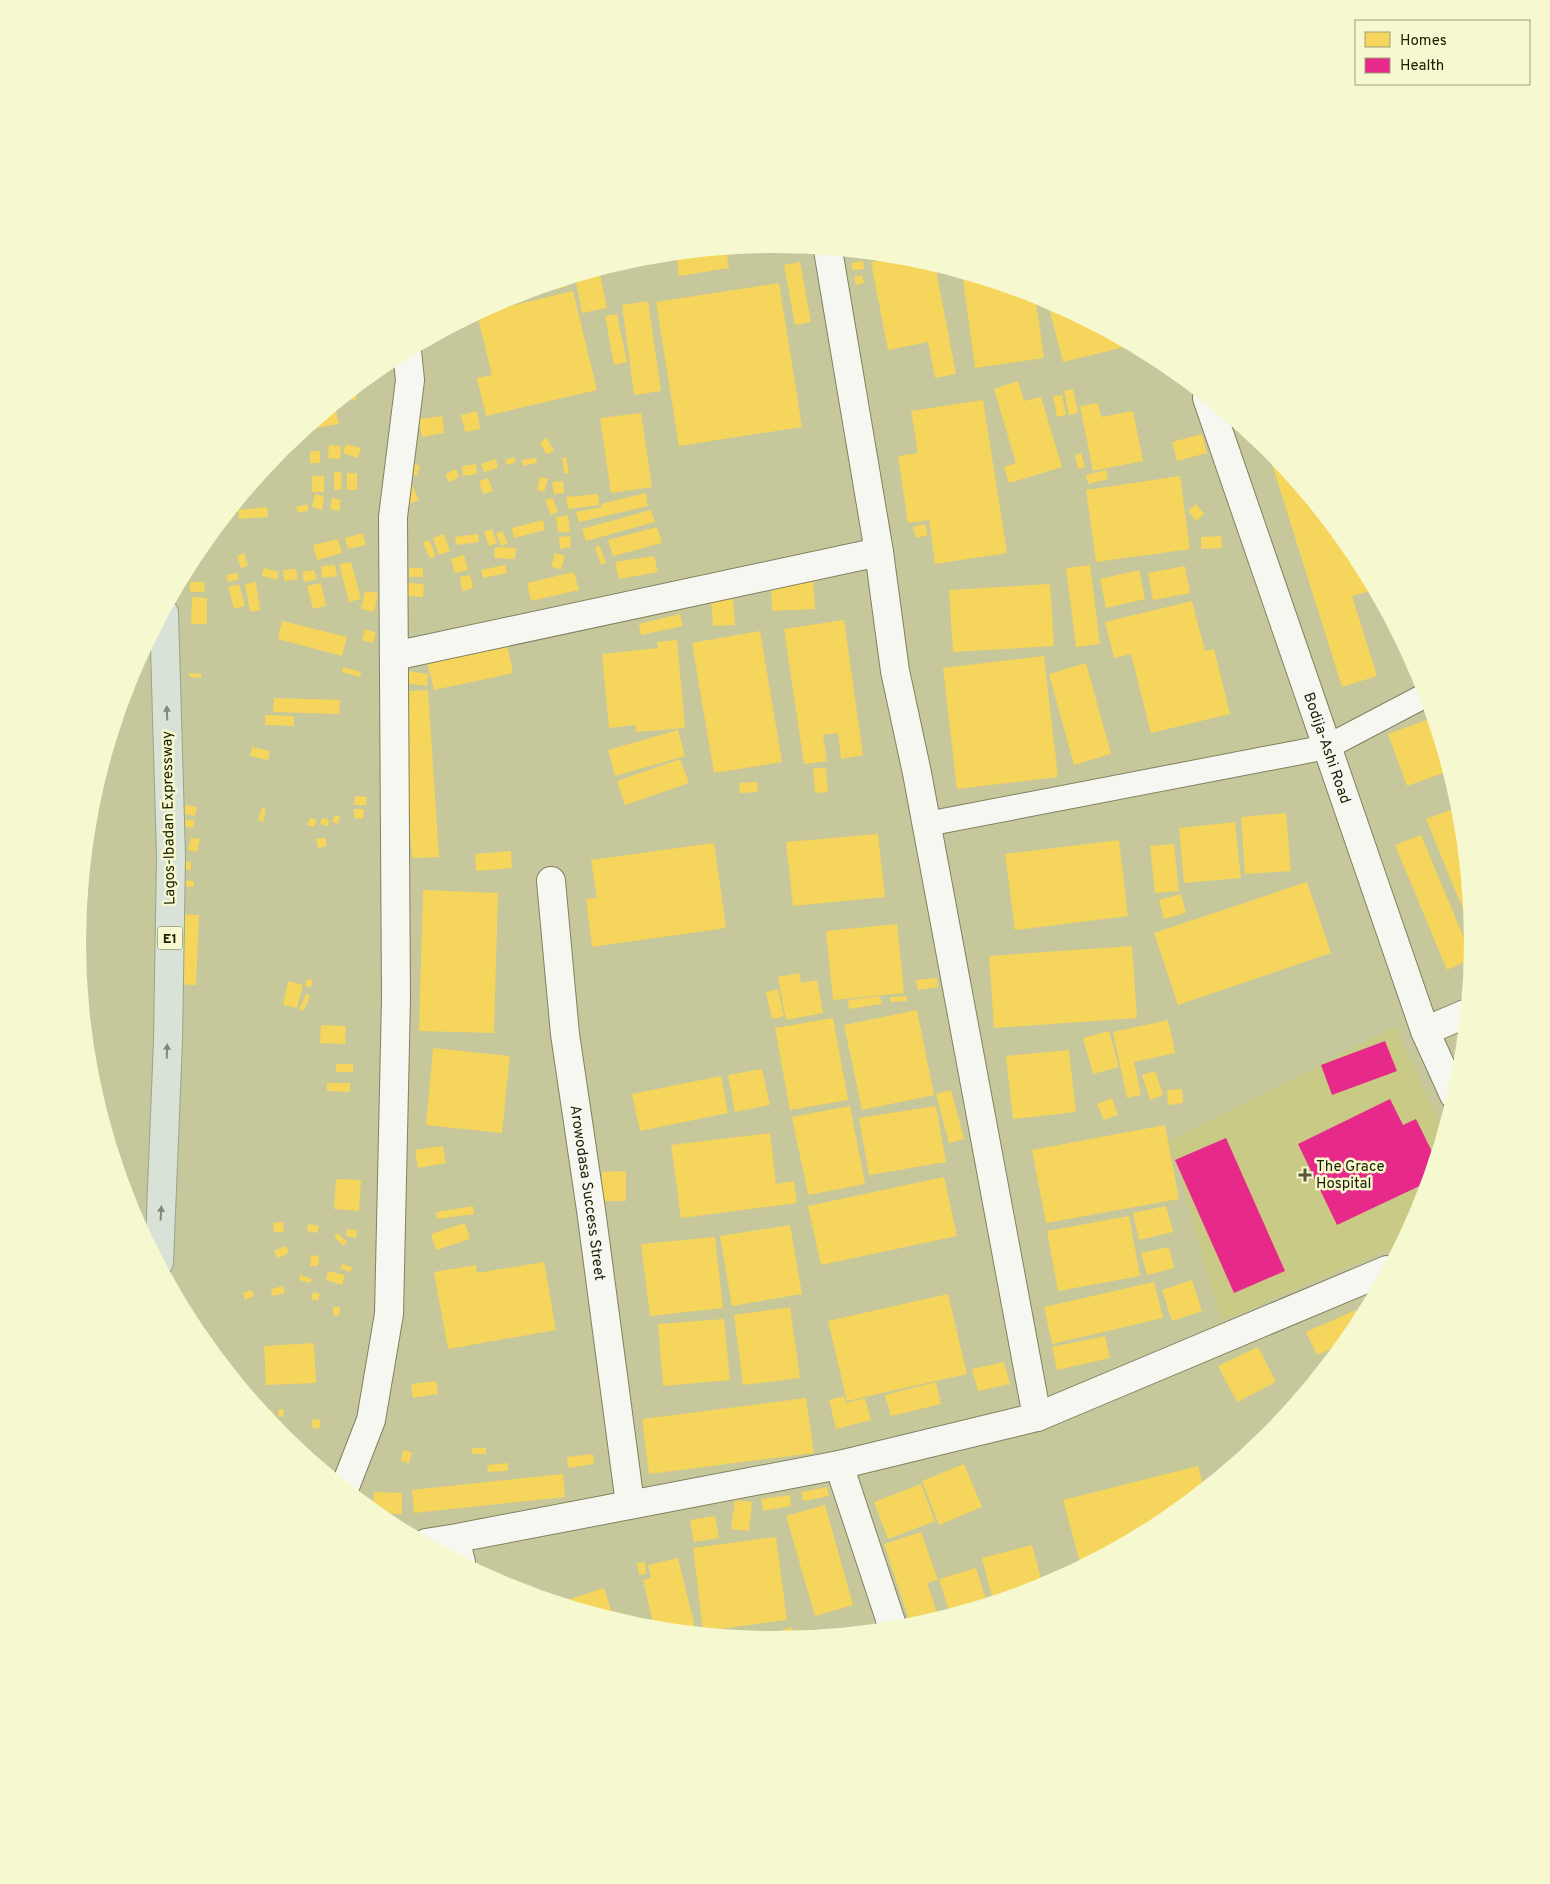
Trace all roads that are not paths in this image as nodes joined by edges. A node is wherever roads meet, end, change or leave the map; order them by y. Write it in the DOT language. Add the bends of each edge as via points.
graph roads {
  1 [pos="829,256"];
  2 [pos="408,360"];
  3 [pos="1211,410"];
  4 [pos="879,552"];
  5 [pos="164,624"];
  6 [pos="394,656"];
  7 [pos="1419,699"];
  8 [pos="1327,747"];
  9 [pos="927,824"];
  10 [pos="551,881"];
  11 [pos="1459,1016"];
  12 [pos="1425,1031"];
  13 [pos="1449,1084"];
  14 [pos="159,1251"];
  15 [pos="1378,1274"];
  16 [pos="1036,1417"];
  17 [pos="839,1465"];
  18 [pos="347,1481"];
  19 [pos="630,1504"];
  20 [pos="447,1547"];
  21 [pos="460,1550"];
  22 [pos="892,1621"];
  1 -- 4 [label="street"];
  2 -- 6 [label="street" via="410,380 393,517"];
  3 -- 8 [label="street, Bodija-Ashi Road"];
  4 -- 6 [label="street"];
  4 -- 9 [label="street" via="895,671"];
  14 -- 5 [label="highway, Lagos-Ibadan Expressway / E1, one-way" via="168,1051 171,856"];
  6 -- 18 [label="street" via="396,998 389,1314 372,1420"];
  7 -- 8 [label="lane"];
  8 -- 9 [label="lane"];
  8 -- 12 [label="street, Bodija-Ashi Road"];
  9 -- 16 [label="street"];
  10 -- 19 [label="street, Arowodasa Success Street" via="565,1034"];
  11 -- 12 [label="street"];
  12 -- 13 [label="street, Bodija-Ashi Road"];
  15 -- 16 [label="street"];
  16 -- 17 [label="street"];
  17 -- 19 [label="street"];
  17 -- 22 [label="street"];
  19 -- 21 [label="street"];
  20 -- 21 [label="street"];
}
